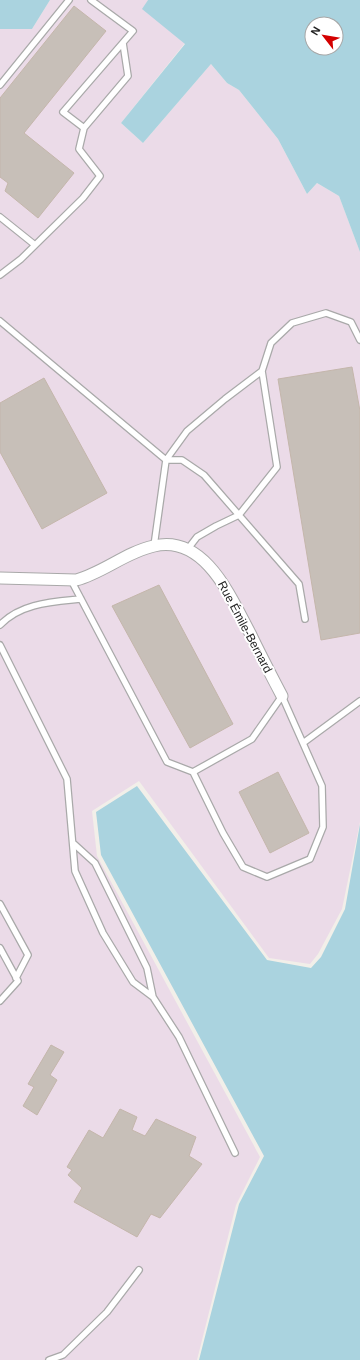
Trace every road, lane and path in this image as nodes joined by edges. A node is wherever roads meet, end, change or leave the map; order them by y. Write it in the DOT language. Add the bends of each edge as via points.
graph roads {
  1 [pos="69,0"];
  2 [pos="91,0"];
  3 [pos="122,43"];
  4 [pos="0,85"];
  5 [pos="84,128"];
  6 [pos="0,217"];
  7 [pos="36,245"];
  8 [pos="0,275"];
  9 [pos="0,321"];
  10 [pos="360,340"];
  11 [pos="262,371"];
  12 [pos="166,460"];
  13 [pos="239,515"];
  14 [pos="154,546"];
  15 [pos="187,550"];
  16 [pos="0,578"];
  17 [pos="71,580"];
  18 [pos="81,599"];
  19 [pos="305,619"];
  20 [pos="0,625"];
  21 [pos="0,645"];
  22 [pos="282,696"];
  23 [pos="360,701"];
  24 [pos="303,743"];
  25 [pos="194,772"];
  26 [pos="72,843"];
  27 [pos="0,904"];
  28 [pos="0,948"];
  29 [pos="16,978"];
  30 [pos="153,997"];
  31 [pos="0,1001"];
  32 [pos="236,1153"];
  33 [pos="139,1270"];
  34 [pos="49,1360"];
  1 -- 4 [label="lane"];
  2 -- 3 [label="lane" via="133,31"];
  3 -- 5 [label="lane" via="128,76"];
  3 -- 5 [label="lane" via="63,112"];
  5 -- 7 [label="lane" via="79,149 100,176 83,198"];
  6 -- 7 [label="lane"];
  7 -- 8 [label="lane"];
  9 -- 12 [label="lane"];
  10 -- 11 [label="lane" via="351,322 326,313 292,323 271,343"];
  11 -- 12 [label="lane" via="187,431"];
  11 -- 13 [label="lane" via="277,467"];
  12 -- 13 [label="lane" via="182,460 204,475"];
  12 -- 14 [label="lane"];
  13 -- 15 [label="lane" via="197,537"];
  13 -- 19 [label="lane" via="299,584"];
  14 -- 15 [label="street, Rue Émile-Bernard" via="165,544"];
  14 -- 17 [label="street, Rue Émile-Bernard" via="130,554 85,578"];
  15 -- 22 [label="street, Rue Émile-Bernard" via="198,555 225,586"];
  16 -- 17 [label="street, Rue Émile-Bernard"];
  17 -- 18 [label="lane"];
  18 -- 20 [label="lane" via="49,602 21,610"];
  18 -- 25 [label="lane" via="167,762"];
  21 -- 26 [label="lane" via="67,780"];
  22 -- 24 [label="lane"];
  22 -- 25 [label="lane" via="252,739"];
  23 -- 24 [label="lane"];
  24 -- 25 [label="lane" via="322,786 323,827 310,859 267,877 244,867 223,833"];
  26 -- 30 [label="lane" via="95,863 147,968"];
  26 -- 30 [label="lane" via="75,871 103,933 133,982"];
  27 -- 29 [label="lane" via="28,955"];
  28 -- 29 [label="lane"];
  29 -- 31 [label="lane" via="18,981"];
  30 -- 32 [label="lane" via="179,1037"];
  33 -- 34 [label="lane" via="107,1312 63,1355"];
}
